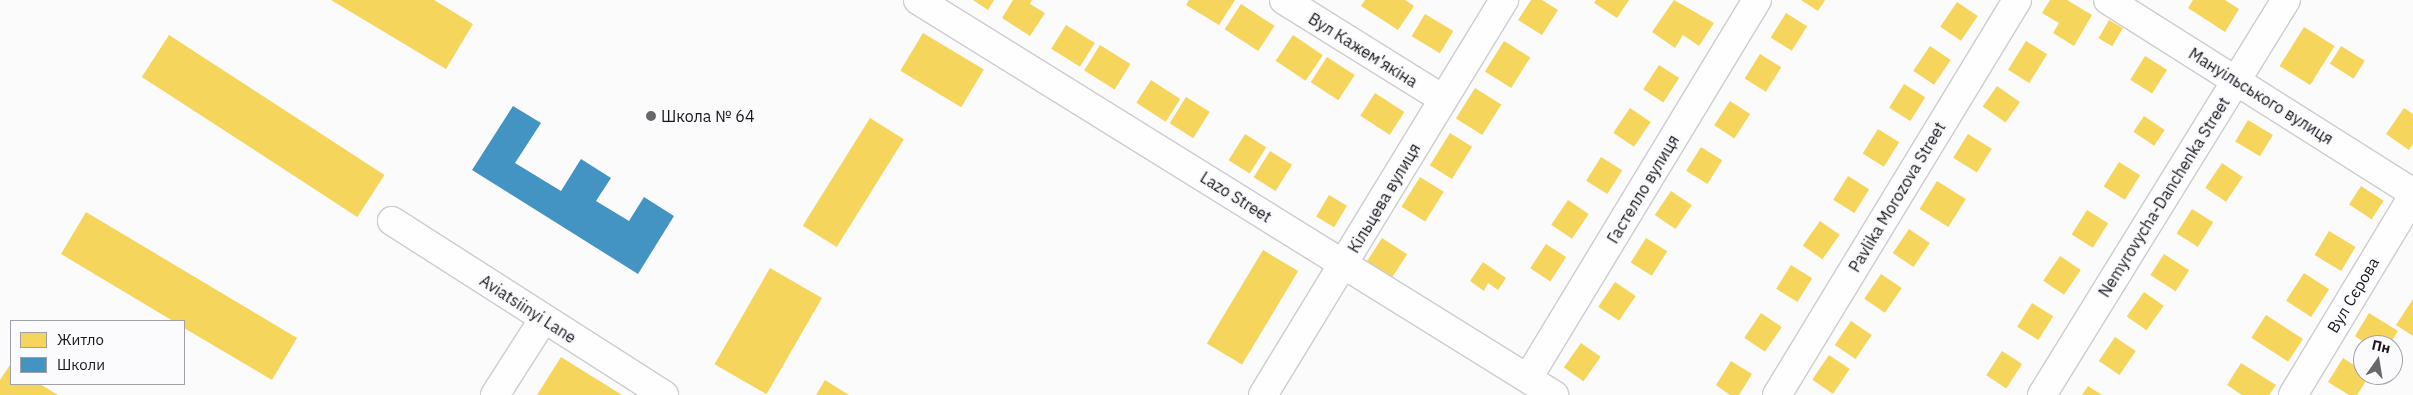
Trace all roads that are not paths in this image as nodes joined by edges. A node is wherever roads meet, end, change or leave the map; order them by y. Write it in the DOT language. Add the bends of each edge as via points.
graph roads {
  1 [pos="918,0"];
  2 [pos="1284,0"];
  3 [pos="1504,0"];
  4 [pos="1757,0"];
  5 [pos="2017,0"];
  6 [pos="2108,0"];
  7 [pos="2286,0"];
  8 [pos="2236,80"];
  9 [pos="1442,99"];
  10 [pos="2413,194"];
  11 [pos="392,221"];
  12 [pos="1344,264"];
  13 [pos="544,320"];
  14 [pos="1528,378"];
  15 [pos="495,395"];
  16 [pos="664,395"];
  17 [pos="1263,395"];
  18 [pos="1554,395"];
  19 [pos="1777,395"];
  20 [pos="2042,395"];
  21 [pos="2293,395"];
  1 -- 12 [label="street, Lazo Street"];
  2 -- 9 [label="street, Вул Кажем'якіна"];
  3 -- 9 [label="street, Кільцева вулиця"];
  4 -- 14 [label="street, Гастелло вулиця"];
  5 -- 19 [label="street, Pavlika Morozova Street"];
  6 -- 8 [label="street, Мануільського вулиця"];
  7 -- 8 [label="street, Nemyrovycha-Danchenka Street"];
  8 -- 10 [label="street, Мануільського вулиця"];
  8 -- 20 [label="street, Nemyrovycha-Danchenka Street"];
  9 -- 12 [label="street, Кільцева вулиця"];
  10 -- 21 [label="street, Вул Сєрова"];
  11 -- 13 [label="street, Aviatsiinyi Lane"];
  12 -- 14 [label="street, Lazo Street"];
  12 -- 17 [label="street, Кільцева вулиця"];
  13 -- 15 [label="street"];
  13 -- 16 [label="street, Aviatsiinyi Lane"];
  14 -- 18 [label="street, Lazo Street"];
}
